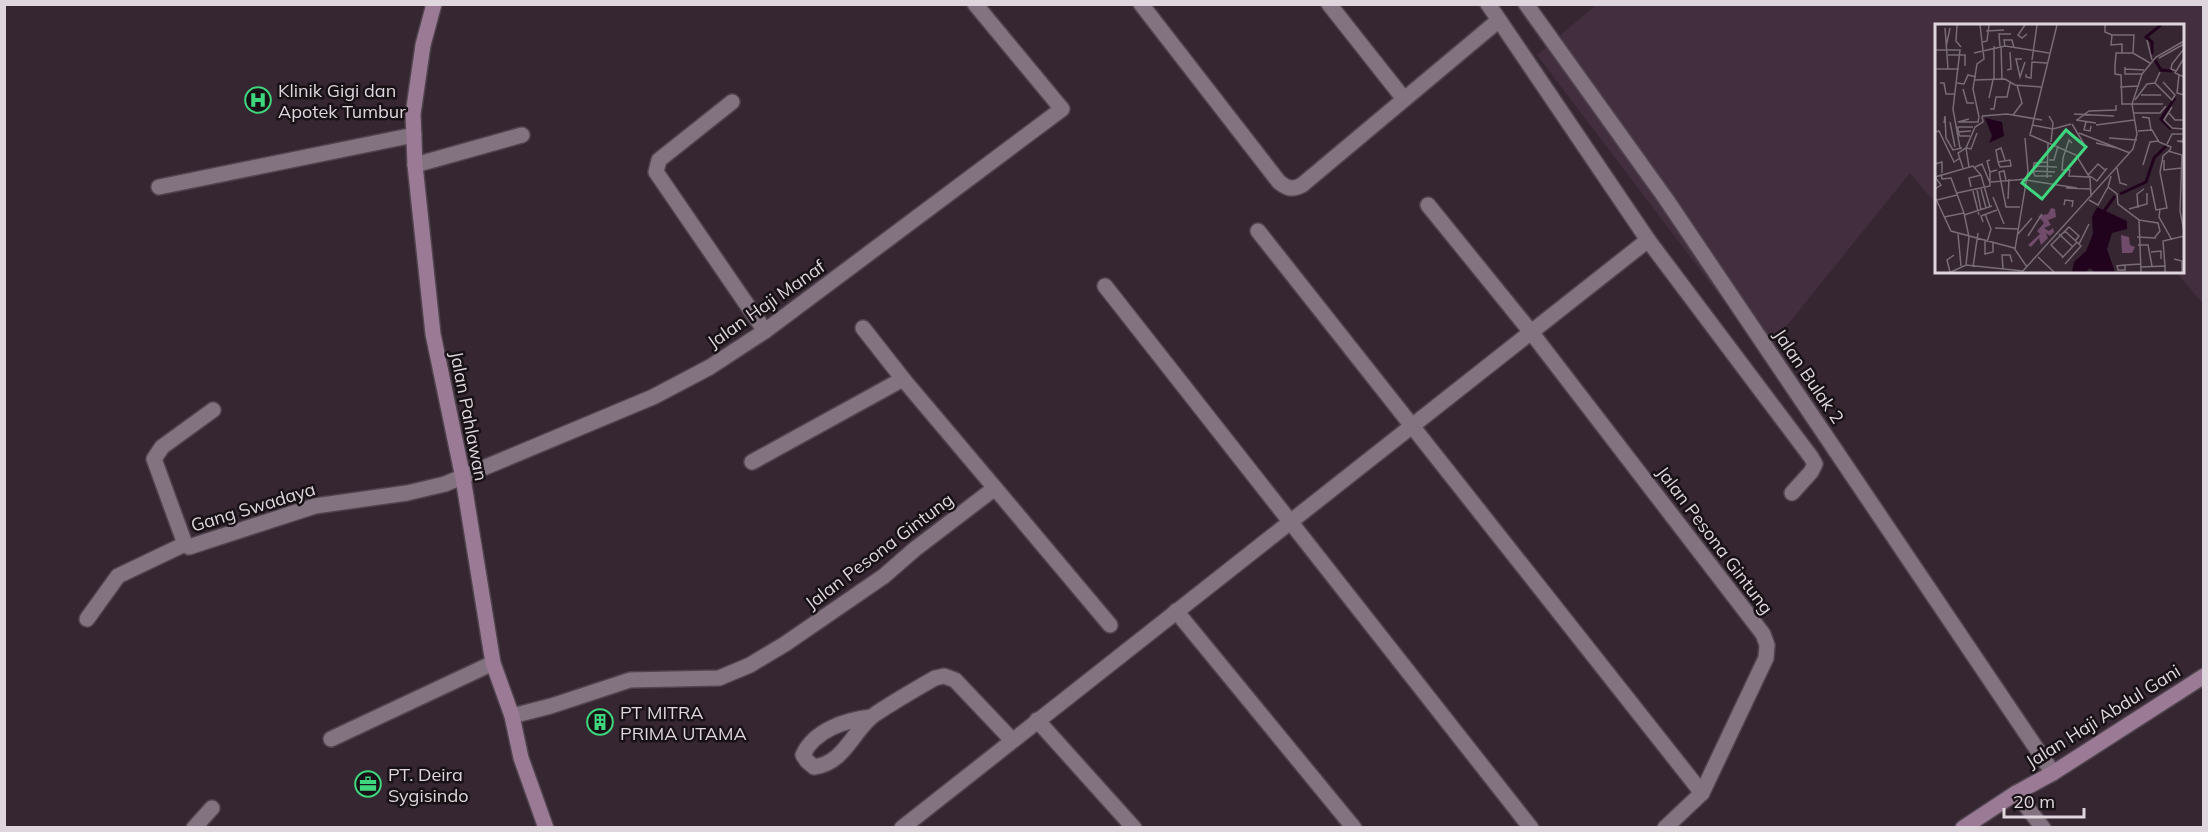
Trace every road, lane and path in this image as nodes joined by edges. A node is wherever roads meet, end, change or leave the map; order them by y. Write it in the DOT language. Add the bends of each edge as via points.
graph roads {
  1 [pos="434,4"];
  2 [pos="975,4"];
  3 [pos="1141,4"];
  4 [pos="1329,4"];
  5 [pos="1488,4"];
  6 [pos="1526,4"];
  7 [pos="1499,20"];
  8 [pos="1404,99"];
  9 [pos="732,102"];
  10 [pos="414,135"];
  11 [pos="522,135"];
  12 [pos="415,165"];
  13 [pos="159,187"];
  14 [pos="1428,205"];
  15 [pos="1258,231"];
  16 [pos="1648,240"];
  17 [pos="1105,286"];
  18 [pos="863,328"];
  19 [pos="765,331"];
  20 [pos="1532,332"];
  21 [pos="903,379"];
  22 [pos="213,410"];
  23 [pos="1412,426"];
  24 [pos="752,462"];
  25 [pos="463,478"];
  26 [pos="994,488"];
  27 [pos="1792,492"];
  28 [pos="1290,521"];
  29 [pos="185,544"];
  30 [pos="1176,611"];
  31 [pos="87,620"];
  32 [pos="1110,625"];
  33 [pos="493,663"];
  34 [pos="2204,675"];
  35 [pos="512,716"];
  36 [pos="871,717"];
  37 [pos="1037,720"];
  38 [pos="331,740"];
  39 [pos="1012,740"];
  40 [pos="2053,772"];
  41 [pos="1702,793"];
  42 [pos="2016,793"];
  43 [pos="212,808"];
  44 [pos="194,828"];
  45 [pos="546,828"];
  46 [pos="902,828"];
  47 [pos="1134,828"];
  48 [pos="1354,828"];
  49 [pos="1531,828"];
  50 [pos="1665,828"];
  51 [pos="1963,828"];
  52 [pos="2043,828"];
  1 -- 10 [label="main road, Jalan Pahlawan" via="416,80"];
  2 -- 19 [label="street, Jalan Haji Manaf" via="1062,109"];
  3 -- 8 [label="street" via="1287,189 1302,185"];
  4 -- 8 [label="street"];
  5 -- 7 [label="street"];
  6 -- 40 [label="street, Jalan Bulak 2" via="1666,199"];
  7 -- 8 [label="street"];
  7 -- 16 [label="street"];
  9 -- 19 [label="street" via="659,160 656,172"];
  10 -- 12 [label="main road, Jalan Pahlawan"];
  10 -- 13 [label="street"];
  11 -- 12 [label="street"];
  12 -- 25 [label="main road, Jalan Pahlawan" via="433,334"];
  14 -- 20 [label="street, Jalan Pesona Gintung"];
  15 -- 23 [label="street"];
  16 -- 20 [label="street"];
  16 -- 27 [label="street" via="1815,464"];
  17 -- 28 [label="street"];
  18 -- 21 [label="street"];
  19 -- 25 [label="street, Jalan Haji Manaf" via="710,367 653,397"];
  20 -- 23 [label="street"];
  20 -- 41 [label="street, Jalan Pesona Gintung" via="1767,645 1766,657"];
  21 -- 24 [label="street"];
  21 -- 26 [label="street"];
  22 -- 29 [label="street, Gang Swadaya" via="162,447 154,459"];
  23 -- 28 [label="street"];
  23 -- 41 [label="street"];
  25 -- 29 [label="street, Gang Swadaya" via="407,493 315,506 194,547"];
  25 -- 33 [label="main road, Jalan Pahlawan"];
  26 -- 32 [label="street"];
  26 -- 35 [label="street, Jalan Pesona Gintung" via="884,576 750,665 719,678 630,680"];
  28 -- 30 [label="street"];
  28 -- 49 [label="street"];
  29 -- 31 [label="street" via="118,576"];
  30 -- 37 [label="street"];
  30 -- 48 [label="street"];
  33 -- 35 [label="main road, Jalan Pahlawan"];
  33 -- 38 [label="street"];
  34 -- 40 [label="main road, Jalan Haji Abdul Gani"];
  35 -- 45 [label="main road, Jalan Pahlawan" via="521,758"];
  36 -- 39 [label="street" via="944,676 955,680"];
  37 -- 39 [label="street"];
  37 -- 47 [label="street"];
  39 -- 46 [label="street"];
  40 -- 42 [label="main road, Jalan Haji Abdul Gani"];
  41 -- 50 [label="street, Jalan Pesona Gintung"];
  42 -- 51 [label="main road, Jalan Haji Abdul Gani"];
  42 -- 52 [label="street"];
  43 -- 44 [label="street"];
}
